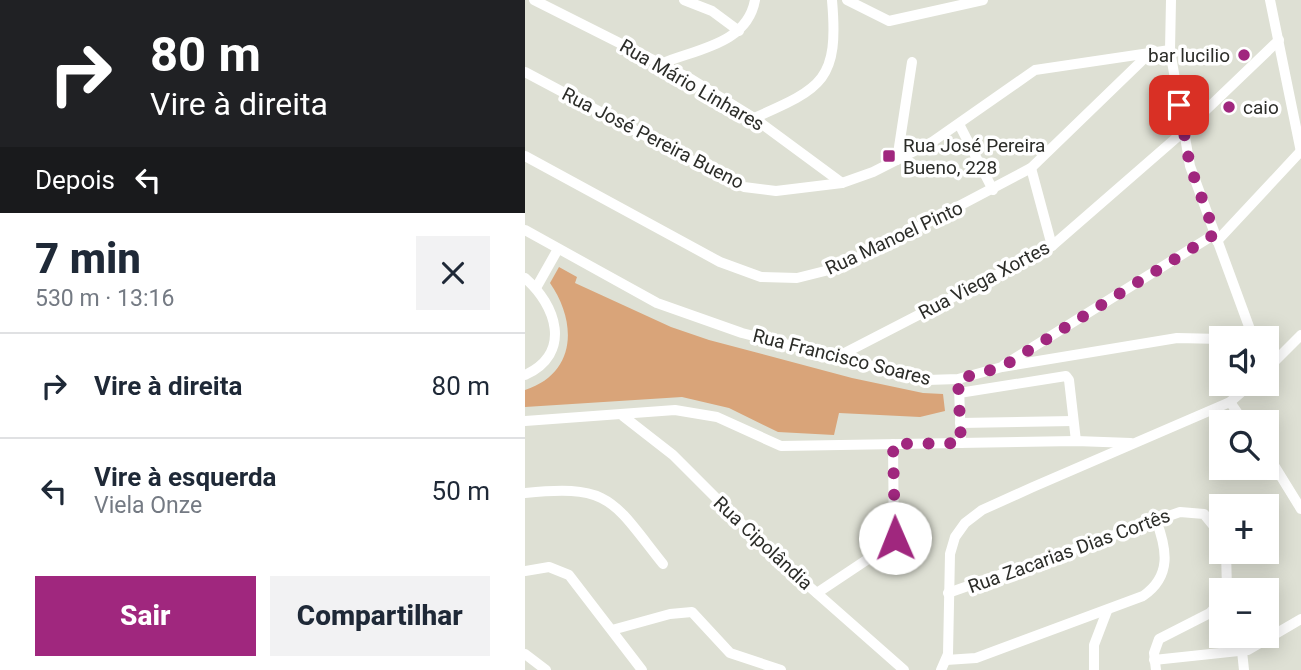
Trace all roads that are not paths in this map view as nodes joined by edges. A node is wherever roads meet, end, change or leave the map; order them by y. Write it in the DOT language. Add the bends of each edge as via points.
graph roads {
  1 [pos="534,0"];
  2 [pos="684,0"];
  3 [pos="755,0"];
  4 [pos="832,0"];
  5 [pos="847,0"];
  6 [pos="983,0"];
  7 [pos="1171,0"];
  8 [pos="1269,0"];
  9 [pos="739,31"];
  10 [pos="1279,40"];
  11 [pos="1153,50"];
  12 [pos="1170,50"];
  13 [pos="912,62"];
  14 [pos="663,63"];
  15 [pos="525,72"];
  16 [pos="754,118"];
  17 [pos="960,125"];
  18 [pos="1183,132"];
  19 [pos="1301,151"];
  20 [pos="525,156"];
  21 [pos="897,160"];
  22 [pos="1031,168"];
  23 [pos="842,183"];
  24 [pos="993,190"];
  25 [pos="525,230"];
  26 [pos="1216,238"];
  27 [pos="1052,246"];
  28 [pos="558,249"];
  29 [pos="525,278"];
  30 [pos="536,288"];
  31 [pos="1245,326"];
  32 [pos="1301,335"];
  33 [pos="1209,338"];
  34 [pos="837,357"];
  35 [pos="1279,357"];
  36 [pos="1002,367"];
  37 [pos="525,375"];
  38 [pos="958,379"];
  39 [pos="959,393"];
  40 [pos="1237,396"];
  41 [pos="1230,402"];
  42 [pos="1236,410"];
  43 [pos="623,416"];
  44 [pos="525,421"];
  45 [pos="1073,421"];
  46 [pos="960,423"];
  47 [pos="1076,441"];
  48 [pos="961,443"];
  49 [pos="1131,443"];
  50 [pos="893,444"];
  51 [pos="1279,473"];
  52 [pos="525,493"];
  53 [pos="1301,509"];
  54 [pos="1209,519"];
  55 [pos="1156,520"];
  56 [pos="663,564"];
  57 [pos="525,571"];
  58 [pos="817,593"];
  59 [pos="948,593"];
  60 [pos="1107,611"];
  61 [pos="1209,614"];
  62 [pos="1301,619"];
  63 [pos="612,630"];
  64 [pos="1242,651"];
  65 [pos="525,654"];
  66 [pos="944,665"];
  67 [pos="1155,665"];
  68 [pos="547,670"];
  69 [pos="642,670"];
  70 [pos="781,670"];
  71 [pos="904,670"];
  72 [pos="1094,670"];
  73 [pos="1244,670"];
  1 -- 14 [label="street, Rua Mário Linhares"];
  2 -- 9 [label="street" via="712,11"];
  3 -- 9 [label="street"];
  4 -- 16 [label="street" via="834,43 820,80 803,97"];
  5 -- 6 [label="street" via="889,21"];
  7 -- 12 [label="street"];
  8 -- 10 [label="street"];
  9 -- 14 [label="street"];
  10 -- 18 [label="street, Rua Viega Xortes"];
  10 -- 19 [label="street"];
  11 -- 12 [label="street, Rua José Pereira Bueno"];
  11 -- 17 [label="street, Rua José Pereira Bueno" via="1035,70"];
  11 -- 22 [label="street, Rua Manoel Pinto"];
  12 -- 18 [label="street"];
  13 -- 21 [label="street"];
  14 -- 16 [label="street, Rua Mário Linhares"];
  15 -- 23 [label="street, Rua José Pereira Bueno" via="744,187 776,191"];
  16 -- 23 [label="street, Rua Mário Linhares"];
  17 -- 21 [label="street, Rua José Pereira Bueno"];
  17 -- 24 [label="street"];
  18 -- 26 [label="street" via="1197,191"];
  18 -- 27 [label="street, Rua Viega Xortes"];
  19 -- 26 [label="street"];
  20 -- 24 [label="street, Rua Manoel Pinto" via="720,262 775,279 833,269"];
  21 -- 23 [label="street, Rua José Pereira Bueno"];
  22 -- 24 [label="street, Rua Manoel Pinto"];
  22 -- 27 [label="street"];
  25 -- 28 [label="street, Rua Francisco Soares"];
  26 -- 31 [label="street"];
  26 -- 36 [label="street"];
  27 -- 34 [label="street, Rua Viega Xortes"];
  28 -- 30 [label="street"];
  28 -- 34 [label="street, Rua Francisco Soares" via="657,303 742,333"];
  29 -- 30 [label="street"];
  30 -- 37 [label="street" via="553,313 555,336 546,359"];
  32 -- 35 [label="street"];
  33 -- 36 [label="street, Rua Francisco Soares" via="1177,338"];
  34 -- 38 [label="street, Rua Francisco Soares" via="915,378"];
  36 -- 38 [label="street, Rua Francisco Soares"];
  38 -- 39 [label="street"];
  39 -- 45 [label="street" via="1064,376 1069,380"];
  39 -- 46 [label="street"];
  40 -- 41 [label="street"];
  41 -- 42 [label="street"];
  41 -- 49 [label="street"];
  43 -- 44 [label="street"];
  43 -- 50 [label="street" via="664,410 699,413 781,446"];
  43 -- 58 [label="street, Rua Cipolândia" via="673,455 744,528"];
  45 -- 46 [label="street"];
  45 -- 47 [label="street"];
  46 -- 48 [label="street"];
  47 -- 48 [label="street"];
  47 -- 49 [label="street"];
  48 -- 50 [label="street"];
  49 -- 59 [label="street" via="972,517 952,545"];
  50 -- 58 [label="street" via="894,546"];
  51 -- 53 [label="street"];
  52 -- 56 [label="street" via="565,488 606,499"];
  54 -- 55 [label="street, Rua Zacarias Dias Cortês" via="1200,512 1180,512"];
  55 -- 59 [label="street, Rua Zacarias Dias Cortês"];
  55 -- 60 [label="street" via="1165,547 1164,574 1143,596"];
  57 -- 63 [label="street" via="563,570"];
  58 -- 71 [label="street, Rua Cipolândia"];
  59 -- 66 [label="street" via="950,629"];
  60 -- 66 [label="street"];
  60 -- 72 [label="street" via="1094,645"];
  61 -- 67 [label="street" via="1159,639"];
  62 -- 64 [label="street"];
  63 -- 69 [label="street"];
  63 -- 70 [label="street" via="692,612 730,653"];
  64 -- 67 [label="street"];
  64 -- 73 [label="street"];
  65 -- 68 [label="street"];
}
